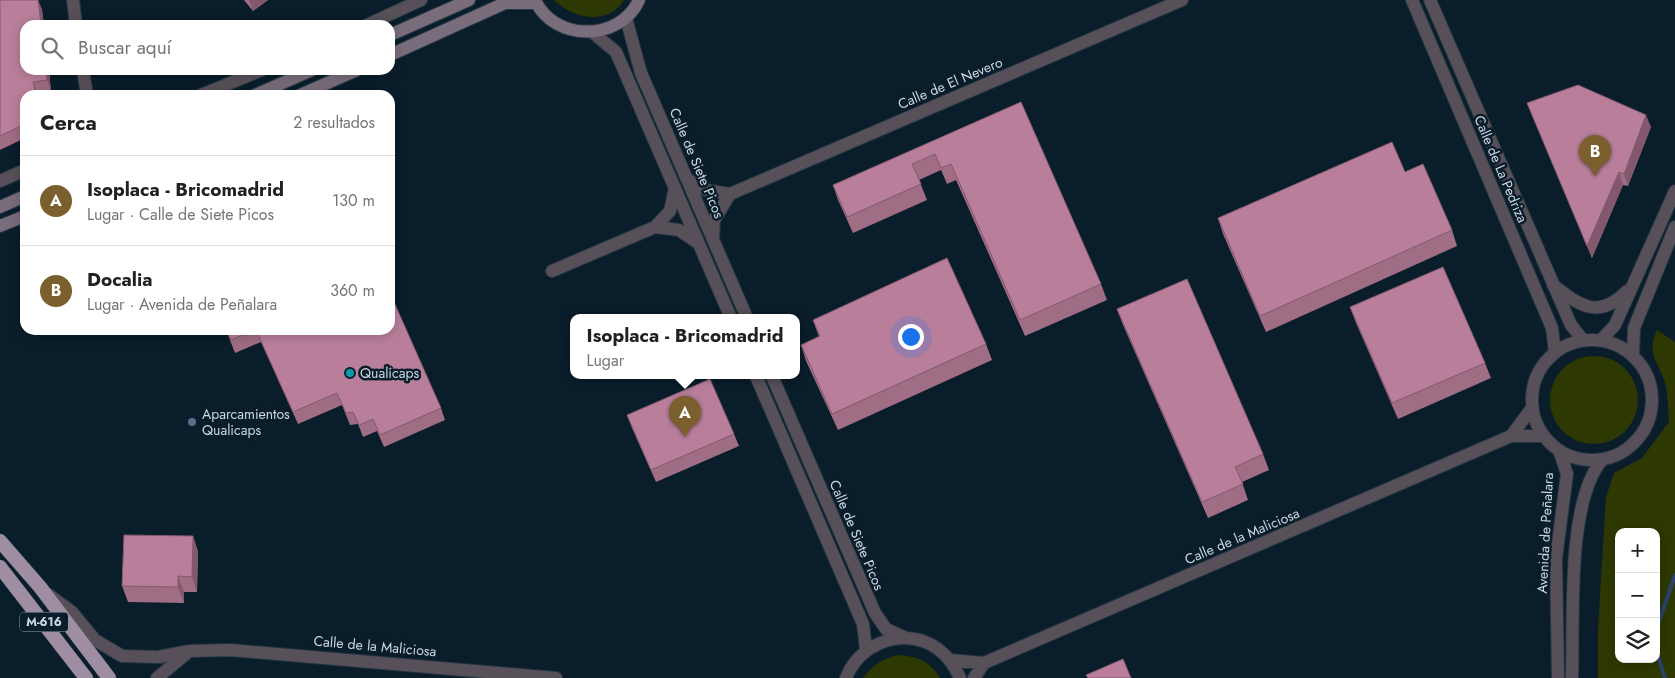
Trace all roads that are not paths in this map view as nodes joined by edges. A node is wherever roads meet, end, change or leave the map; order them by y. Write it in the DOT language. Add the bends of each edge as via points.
graph roads {
  1 [pos="72,0"];
  2 [pos="421,0"];
  3 [pos="469,0"];
  4 [pos="639,0"];
  5 [pos="1182,0"];
  6 [pos="1412,0"];
  7 [pos="1430,0"];
  8 [pos="535,1"];
  9 [pos="626,18"];
  10 [pos="75,20"];
  11 [pos="378,20"];
  12 [pos="405,28"];
  13 [pos="395,29"];
  14 [pos="592,32"];
  15 [pos="395,33"];
  16 [pos="395,53"];
  17 [pos="84,75"];
  18 [pos="250,75"];
  19 [pos="301,75"];
  20 [pos="346,75"];
  21 [pos="86,90"];
  22 [pos="213,90"];
  23 [pos="267,90"];
  24 [pos="311,90"];
  25 [pos="20,172"];
  26 [pos="687,179"];
  27 [pos="0,181"];
  28 [pos="675,188"];
  29 [pos="1675,191"];
  30 [pos="730,194"];
  31 [pos="20,198"];
  32 [pos="0,208"];
  33 [pos="20,218"];
  34 [pos="0,226"];
  35 [pos="655,226"];
  36 [pos="1675,227"];
  37 [pos="713,239"];
  38 [pos="699,244"];
  39 [pos="552,271"];
  40 [pos="1636,282"];
  41 [pos="1553,285"];
  42 [pos="729,314"];
  43 [pos="745,314"];
  44 [pos="1583,340"];
  45 [pos="1601,340"];
  46 [pos="1555,352"];
  47 [pos="1633,355"];
  48 [pos="757,379"];
  49 [pos="773,379"];
  50 [pos="1532,408"];
  51 [pos="1512,436"];
  52 [pos="1544,436"];
  53 [pos="1559,450"];
  54 [pos="1602,460"];
  55 [pos="0,541"];
  56 [pos="0,567"];
  57 [pos="0,575"];
  58 [pos="40,588"];
  59 [pos="44,622"];
  60 [pos="906,638"];
  61 [pos="866,650"];
  62 [pos="190,651"];
  63 [pos="950,660"];
  64 [pos="984,663"];
  65 [pos="86,678"];
  66 [pos="109,678"];
  67 [pos="157,678"];
  68 [pos="556,678"];
  69 [pos="846,678"];
  70 [pos="960,678"];
  71 [pos="974,678"];
  72 [pos="1558,678"];
  73 [pos="1572,678"];
  1 -- 10 [label="street"];
  2 -- 11 [label="street"];
  3 -- 12 [label="main road"];
  4 -- 9 [label="main road"];
  5 -- 30 [label="street, Calle de El Nevero"];
  6 -- 46 [label="street, Calle de La Pedriza" via="1552,328"];
  7 -- 41 [label="street, Calle de La Pedriza"];
  8 -- 14 [label="main road" via="546,16 560,26"];
  8 -- 16 [label="main road" via="505,3"];
  9 -- 14 [label="main road" via="610,28"];
  9 -- 26 [label="street, Calle de Siete Picos" via="641,73"];
  12 -- 13 [label="street"];
  12 -- 15 [label="main road"];
  14 -- 28 [label="street" via="616,52"];
  17 -- 21 [label="street"];
  18 -- 22 [label="street"];
  19 -- 23 [label="main road"];
  20 -- 24 [label="main road"];
  25 -- 27 [label="street"];
  26 -- 30 [label="street" via="705,190"];
  26 -- 37 [label="street, Calle de Siete Picos"];
  28 -- 35 [label="street" via="670,211"];
  28 -- 38 [label="street"];
  29 -- 40 [label="street"];
  30 -- 37 [label="street" via="714,220"];
  31 -- 32 [label="main road"];
  33 -- 34 [label="main road"];
  35 -- 38 [label="street" via="679,230"];
  35 -- 39 [label="street"];
  36 -- 47 [label="street" via="1634,328"];
  37 -- 43 [label="street, Calle de Siete Picos"];
  38 -- 42 [label="street"];
  40 -- 41 [label="street" via="1616,303 1600,308 1587,308"];
  40 -- 45 [label="street" via="1615,325"];
  41 -- 44 [label="street, Calle de La Pedriza" via="1571,325"];
  44 -- 45 [label="street"];
  44 -- 46 [label="street"];
  45 -- 47 [label="street" via="1618,345"];
  46 -- 50 [label="street" via="1541,368 1533,387"];
  47 -- 54 [label="street" via="1646,370 1652,388 1653,408 1647,426 1636,442 1621,454"];
  48 -- 61 [label="street" via="863,624"];
  49 -- 60 [label="street, Calle de Siete Picos" via="875,613 886,629"];
  50 -- 51 [label="street"];
  50 -- 52 [label="street"];
  51 -- 52 [label="street, Calle de la Maliciosa"];
  51 -- 64 [label="street, Calle de la Maliciosa"];
  52 -- 53 [label="street"];
  53 -- 54 [label="street" via="1572,457"];
  53 -- 72 [label="street, Avenida de Peñalara" via="1567,474 1556,558"];
  54 -- 73 [label="street" via="1588,481 1576,536"];
  55 -- 58 [label="highway, M-616"];
  56 -- 59 [label="highway, M-616"];
  57 -- 59 [label="street"];
  58 -- 62 [label="street, Calle de la Maliciosa" via="72,612 95,640 122,656 158,657"];
  58 -- 66 [label="highway, M-616"];
  59 -- 65 [label="highway, M-616"];
  60 -- 61 [label="street" via="885,641"];
  60 -- 63 [label="street, Calle de Siete Picos" via="930,645"];
  61 -- 69 [label="street" via="856,659"];
  62 -- 67 [label="street"];
  62 -- 68 [label="street, Calle de la Maliciosa" via="310,655"];
  63 -- 64 [label="street, Calle de la Maliciosa"];
  63 -- 70 [label="street"];
  64 -- 71 [label="street"];
}
